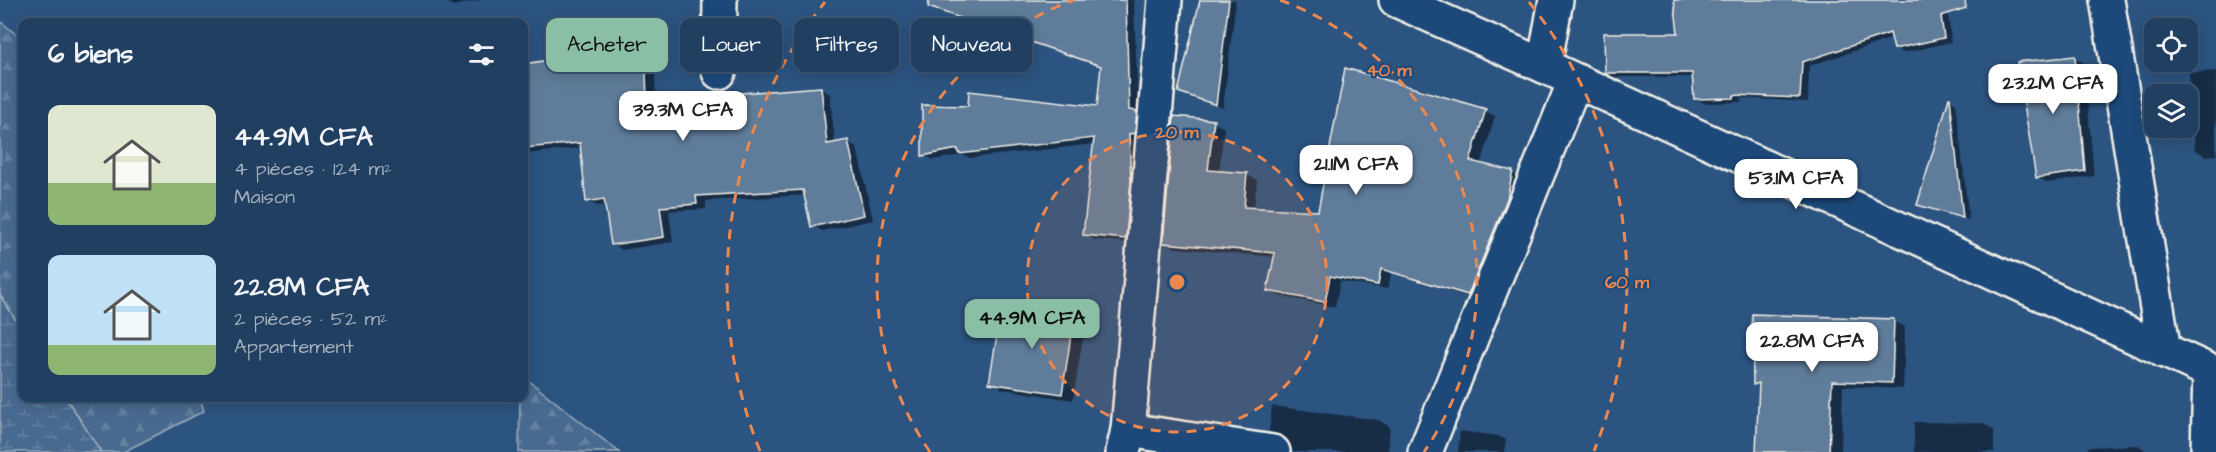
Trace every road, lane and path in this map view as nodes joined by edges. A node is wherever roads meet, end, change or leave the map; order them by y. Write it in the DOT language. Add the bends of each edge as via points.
graph roads {
  1 [pos="720,0"];
  2 [pos="1165,0"];
  3 [pos="1396,0"];
  4 [pos="1556,0"];
  5 [pos="2108,0"];
  6 [pos="720,18"];
  7 [pos="1544,66"];
  8 [pos="1575,81"];
  9 [pos="2164,351"];
  10 [pos="2213,373"];
  11 [pos="1126,441"];
  12 [pos="1273,452"];
  13 [pos="1425,452"];
  14 [pos="2208,452"];
  1 -- 6 [label="street"];
  2 -- 11 [label="street"];
  3 -- 7 [label="street"];
  4 -- 7 [label="street"];
  5 -- 9 [label="street"];
  7 -- 8 [label="street"];
  8 -- 9 [label="street"];
  8 -- 13 [label="street"];
  9 -- 10 [label="street"];
  10 -- 14 [label="street"];
  11 -- 12 [label="street"];
}
